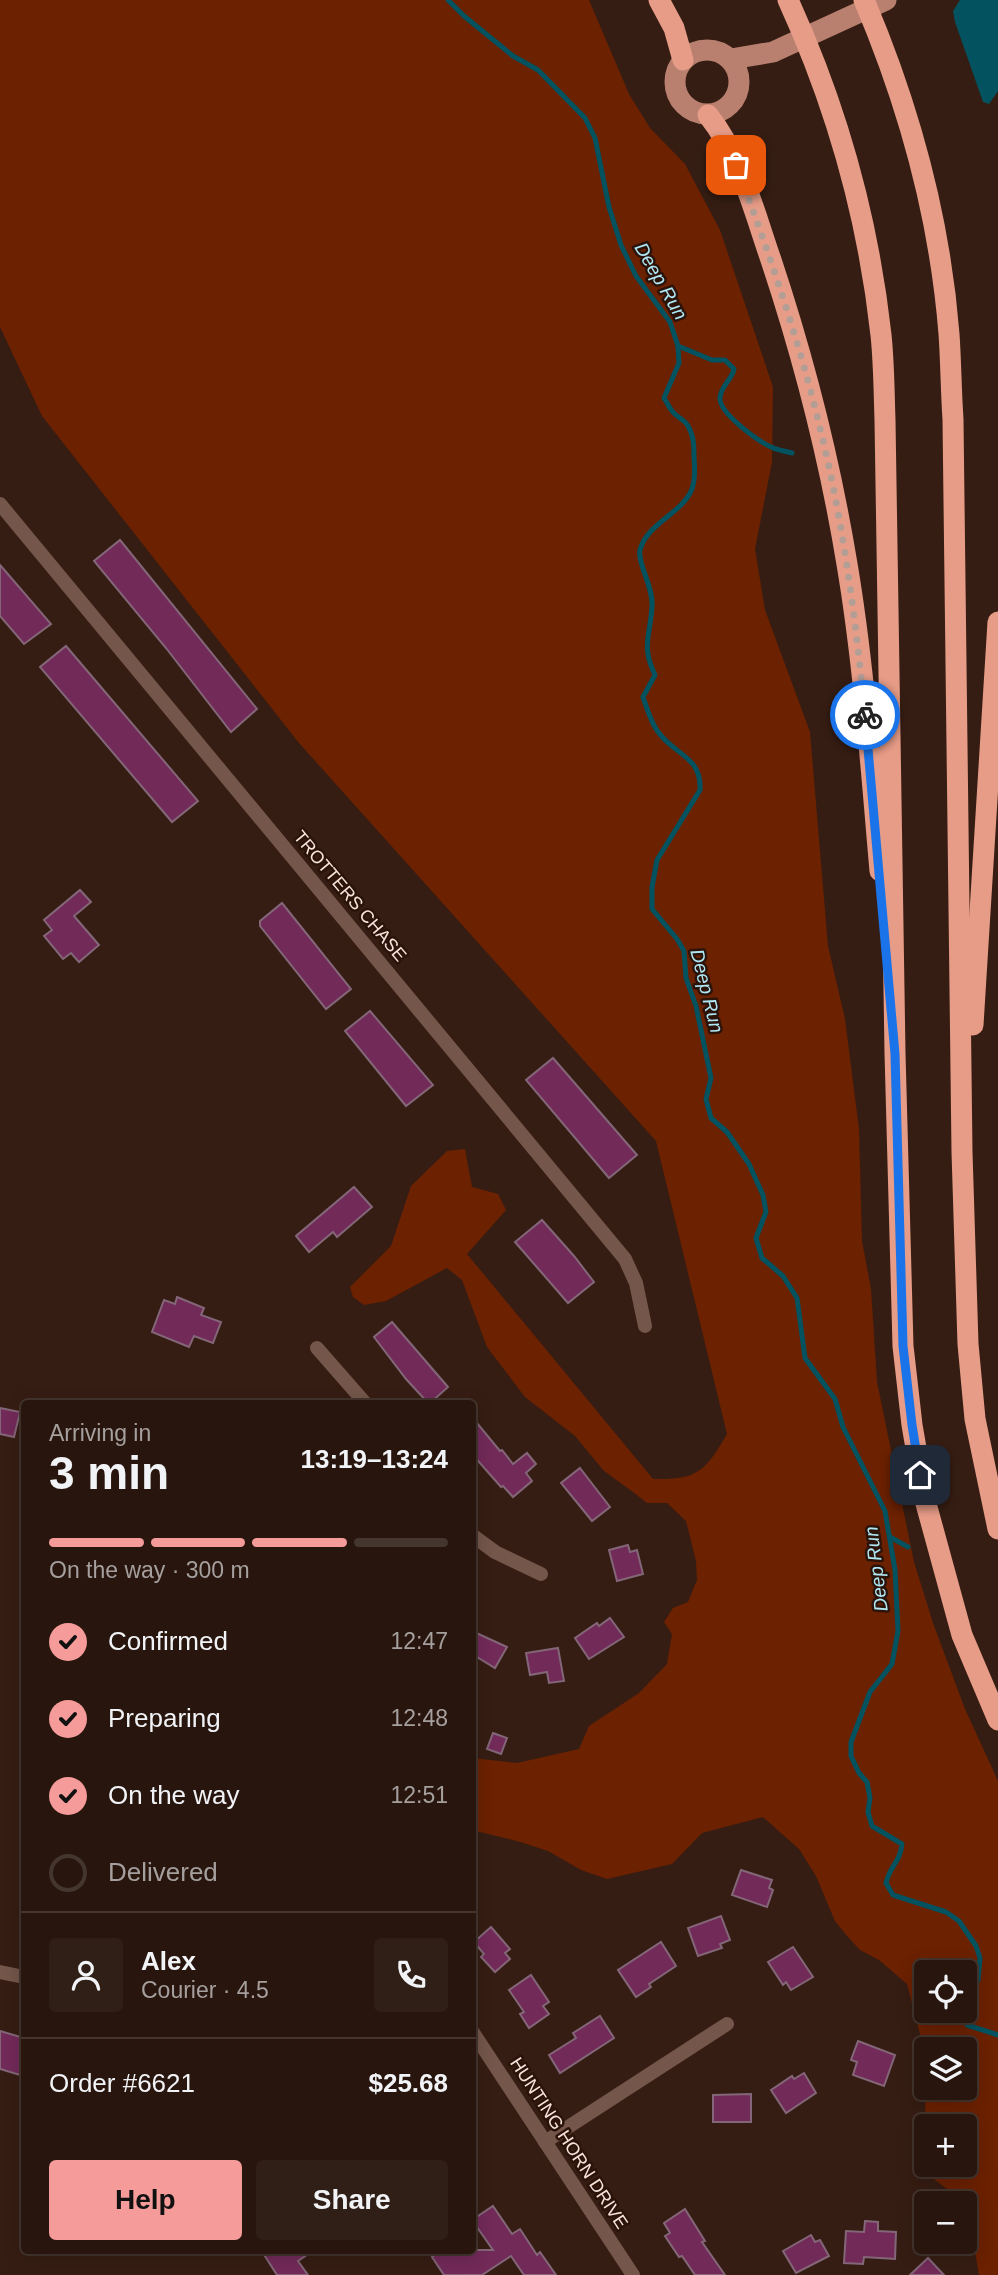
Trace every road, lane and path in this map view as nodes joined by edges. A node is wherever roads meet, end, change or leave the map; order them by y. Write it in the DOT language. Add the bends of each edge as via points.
graph roads {
  1 [pos="659,0"];
  2 [pos="864,0"];
  3 [pos="886,0"];
  4 [pos="789,1"];
  5 [pos="773,52"];
  6 [pos="683,60"];
  7 [pos="731,60"];
  8 [pos="739,84"];
  9 [pos="708,115"];
  10 [pos="0,504"];
  11 [pos="998,622"];
  12 [pos="895,1054"];
  13 [pos="962,1152"];
  14 [pos="645,1326"];
  15 [pos="317,1348"];
  16 [pos="362,1400"];
  17 [pos="998,1530"];
  18 [pos="476,1538"];
  19 [pos="541,1574"];
  20 [pos="998,1720"];
  21 [pos="0,1972"];
  22 [pos="21,1976"];
  23 [pos="727,2024"];
  24 [pos="476,2037"];
  25 [pos="545,2142"];
  26 [pos="633,2275"];
  1 -- 6 [label="highway" via="674,28"];
  2 -- 13 [label="highway" via="908,117 922,170 949,333"];
  3 -- 5 [label="main road"];
  4 -- 12 [label="highway" via="842,136 870,258 881,336"];
  5 -- 7 [label="main road"];
  5 -- 8 [label="main road"];
  6 -- 7 [label="main road" via="701,50 722,53"];
  6 -- 9 [label="main road" via="674,80 675,90 688,108"];
  7 -- 8 [label="main road"];
  8 -- 9 [label="main road" via="728,107"];
  9 -- 12 [label="highway" via="729,146 759,224 830,471 859,648"];
  10 -- 14 [label="street, TROTTERS CHASE" via="625,1259 636,1283"];
  11 -- 13 [label="highway"];
  12 -- 20 [label="highway" via="903,1346 912,1425 925,1500 962,1635"];
  13 -- 17 [label="highway" via="975,1419"];
  15 -- 16 [label="street"];
  18 -- 19 [label="street"];
  21 -- 22 [label="street"];
  23 -- 25 [label="street"];
  24 -- 25 [label="street, HUNTING HORN DRIVE"];
  25 -- 26 [label="street, HUNTING HORN DRIVE"];
}
